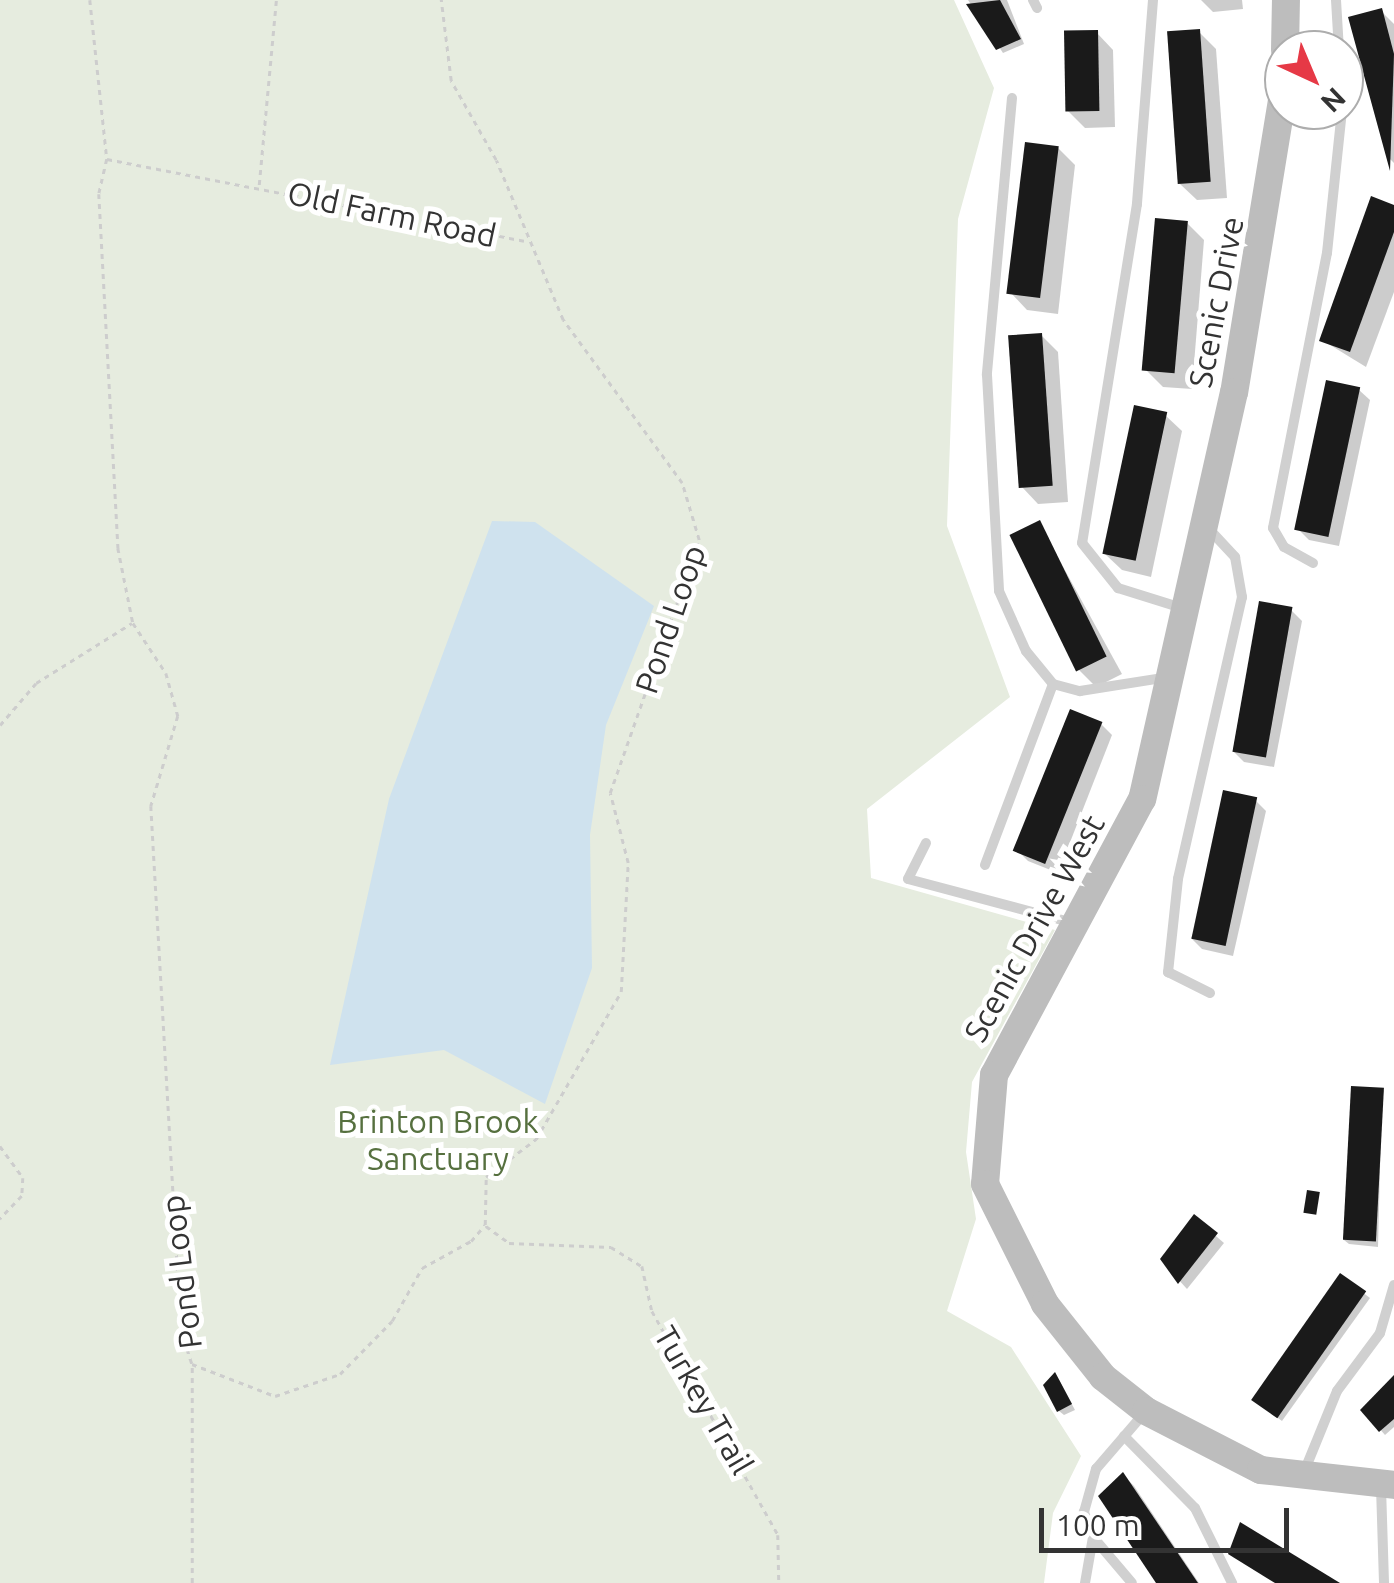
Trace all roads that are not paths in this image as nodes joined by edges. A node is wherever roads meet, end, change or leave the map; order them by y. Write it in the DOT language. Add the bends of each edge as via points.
graph roads {
  1 [pos="1153,0"];
  2 [pos="1286,0"];
  3 [pos="1336,0"];
  4 [pos="1285,30"];
  5 [pos="1338,30"];
  6 [pos="1012,98"];
  7 [pos="1277,130"];
  8 [pos="1339,130"];
  9 [pos="1207,527"];
  10 [pos="1313,563"];
  11 [pos="1188,608"];
  12 [pos="1174,676"];
  13 [pos="1053,684"];
  14 [pos="926,843"];
  15 [pos="986,864"];
  16 [pos="1077,926"];
  17 [pos="1210,993"];
  18 [pos="1394,1285"];
  19 [pos="1146,1411"];
  20 [pos="1124,1436"];
  21 [pos="1302,1478"];
  22 [pos="1388,1486"];
  23 [pos="1093,1537"];
  24 [pos="1382,1538"];
  25 [pos="1394,1541"];
  26 [pos="1085,1583"];
  27 [pos="1132,1583"];
  28 [pos="1232,1583"];
  29 [pos="1384,1583"];
  1 -- 11 [label="lane" via="1137,204 1082,543 1118,588"];
  2 -- 4 [label="street"];
  3 -- 5 [label="lane"];
  6 -- 13 [label="lane" via="987,375 996,569 1004,609"];
  7 -- 9 [label="street, Scenic Drive"];
  8 -- 10 [label="lane" via="1327,254 1273,528 1284,547"];
  9 -- 11 [label="street, Scenic Drive West"];
  9 -- 17 [label="lane" via="1235,558 1242,597 1178,879 1168,972"];
  11 -- 12 [label="street, Scenic Drive West"];
  12 -- 13 [label="lane" via="1080,691"];
  12 -- 16 [label="street, Scenic Drive West" via="1142,799"];
  13 -- 15 [label="lane"];
  14 -- 16 [label="lane" via="908,879"];
  16 -- 19 [label="street, Scenic Drive West" via="994,1075 985,1184 1045,1304 1103,1377"];
  18 -- 21 [label="lane" via="1380,1333 1337,1391"];
  19 -- 20 [label="lane"];
  19 -- 21 [label="street, Scenic Drive West" via="1261,1470"];
  20 -- 23 [label="lane" via="1096,1470 1084,1512"];
  20 -- 28 [label="lane" via="1194,1508"];
  21 -- 22 [label="street, Scenic Drive West"];
  22 -- 24 [label="lane"];
  23 -- 26 [label="lane"];
  23 -- 27 [label="lane"];
  24 -- 25 [label="lane"];
  24 -- 29 [label="lane"];
}
